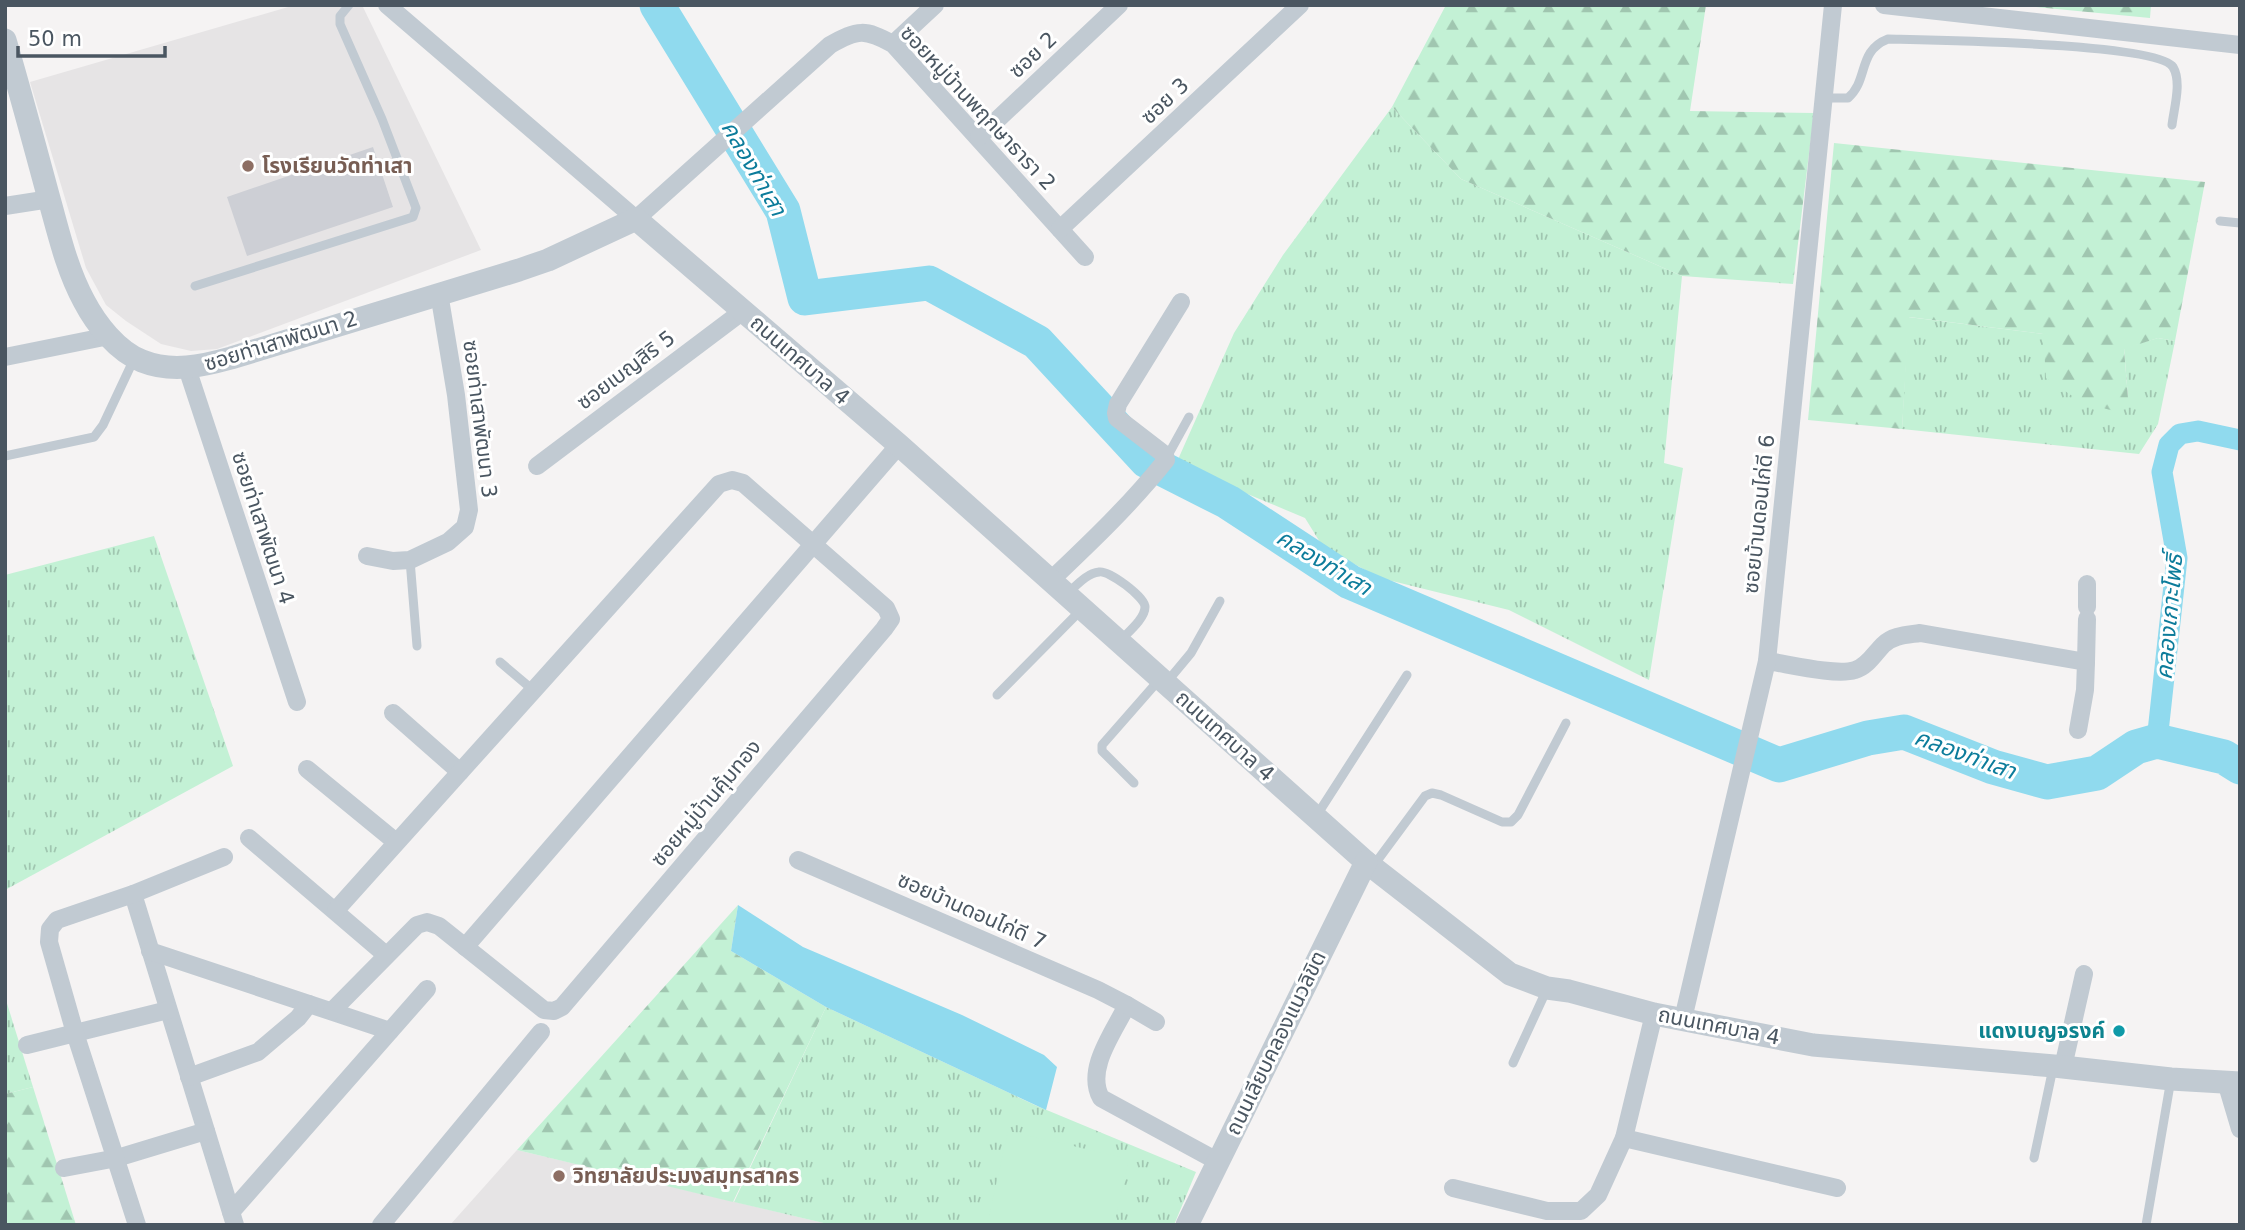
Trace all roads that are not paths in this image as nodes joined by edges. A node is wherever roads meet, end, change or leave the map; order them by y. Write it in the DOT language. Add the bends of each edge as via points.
graph roads {
  1 [pos="349,5"];
  2 [pos="387,5"];
  3 [pos="935,5"];
  4 [pos="1119,5"];
  5 [pos="1300,5"];
  6 [pos="1833,5"];
  7 [pos="1884,5"];
  8 [pos="5,40"];
  9 [pos="893,44"];
  10 [pos="2240,45"];
  11 [pos="9,68"];
  12 [pos="1824,98"];
  13 [pos="2172,125"];
  14 [pos="979,137"];
  15 [pos="50,199"];
  16 [pos="5,206"];
  17 [pos="636,219"];
  18 [pos="2220,221"];
  19 [pos="2240,223"];
  20 [pos="1059,229"];
  21 [pos="1085,257"];
  22 [pos="195,286"];
  23 [pos="439,293"];
  24 [pos="1181,302"];
  25 [pos="743,311"];
  26 [pos="109,336"];
  27 [pos="5,357"];
  28 [pos="135,357"];
  29 [pos="187,368"];
  30 [pos="1189,417"];
  31 [pos="899,445"];
  32 [pos="5,456"];
  33 [pos="1165,460"];
  34 [pos="537,466"];
  35 [pos="814,545"];
  36 [pos="367,556"];
  37 [pos="410,560"];
  38 [pos="2087,584"];
  39 [pos="1067,595"];
  40 [pos="1220,601"];
  41 [pos="1119,642"];
  42 [pos="417,646"];
  43 [pos="1766,661"];
  44 [pos="500,662"];
  45 [pos="2086,662"];
  46 [pos="1407,675"];
  47 [pos="1163,681"];
  48 [pos="533,691"];
  49 [pos="997,695"];
  50 [pos="297,702"];
  51 [pos="393,713"];
  52 [pos="1566,723"];
  53 [pos="2078,730"];
  54 [pos="307,769"];
  55 [pos="460,772"];
  56 [pos="1134,783"];
  57 [pos="1316,817"];
  58 [pos="249,838"];
  59 [pos="396,842"];
  60 [pos="224,858"];
  61 [pos="799,860"];
  62 [pos="1369,864"];
  63 [pos="133,894"];
  64 [pos="336,910"];
  65 [pos="465,947"];
  66 [pos="150,951"];
  67 [pos="386,955"];
  68 [pos="2084,974"];
  69 [pos="1547,988"];
  70 [pos="427,989"];
  71 [pos="309,1004"];
  72 [pos="1127,1005"];
  73 [pos="168,1010"];
  74 [pos="332,1012"];
  75 [pos="1654,1014"];
  76 [pos="1683,1019"];
  77 [pos="1156,1022"];
  78 [pos="390,1031"];
  79 [pos="541,1032"];
  80 [pos="75,1033"];
  81 [pos="27,1045"];
  82 [pos="1513,1063"];
  83 [pos="2058,1066"];
  84 [pos="189,1077"];
  85 [pos="2171,1079"];
  86 [pos="2233,1083"];
  87 [pos="2240,1129"];
  88 [pos="206,1131"];
  89 [pos="1624,1138"];
  90 [pos="117,1158"];
  91 [pos="2034,1158"];
  92 [pos="1217,1161"];
  93 [pos="64,1168"];
  94 [pos="1453,1188"];
  95 [pos="1837,1188"];
  96 [pos="233,1219"];
  97 [pos="137,1225"];
  98 [pos="381,1225"];
  99 [pos="1187,1225"];
  100 [pos="2146,1225"];
  1 -- 22 [label="lane" via="340,24 416,208 413,217"];
  2 -- 17 [label="street, ถนนเทศบาล 4"];
  3 -- 9 [label="street"];
  4 -- 14 [label="street, ซอย 2"];
  5 -- 20 [label="street, ซอย 3"];
  6 -- 12 [label="street, ซอยบ้านดอนไก่ดี 6"];
  7 -- 10 [label="street"];
  8 -- 11 [label="street, ซอยท่าเสาพัฒนา 2"];
  9 -- 14 [label="street, ซอยหมู่บ้านพฤกษาธารา 2"];
  9 -- 17 [label="street, ซอยหมู่บ้านพฤกษาธารา 2" via="874,34 852,33 830,45"];
  11 -- 15 [label="street, ซอยท่าเสาพัฒนา 2"];
  12 -- 13 [label="lane" via="1848,98 1855,92 1875,44 1888,39 2080,46 2159,57 2172,64 2177,78"];
  12 -- 43 [label="street, ซอยบ้านดอนไก่ดี 6"];
  14 -- 20 [label="street, ซอยหมู่บ้านพฤกษาธารา 2"];
  15 -- 16 [label="street"];
  15 -- 26 [label="street, ซอยท่าเสาพัฒนา 2" via="83,300"];
  17 -- 23 [label="street, ซอยท่าเสาพัฒนา 2" via="548,260"];
  17 -- 25 [label="street, ถนนเทศบาล 4"];
  18 -- 19 [label="lane"];
  20 -- 21 [label="street, ซอยหมู่บ้านพฤกษาธารา 2"];
  23 -- 29 [label="street, ซอยท่าเสาพัฒนา 2"];
  23 -- 37 [label="street, ซอยท่าเสาพัฒนา 3" via="469,510 466,527 457,535"];
  24 -- 33 [label="street" via="1116,413"];
  25 -- 31 [label="street, ถนนเทศบาล 4"];
  25 -- 34 [label="street, ซอยเบญสิริ 5"];
  26 -- 27 [label="street"];
  26 -- 28 [label="street, ซอยท่าเสาพัฒนา 2"];
  28 -- 29 [label="street, ซอยท่าเสาพัฒนา 2"];
  28 -- 32 [label="lane" via="93,437"];
  29 -- 50 [label="street, ซอยท่าเสาพัฒนา 4"];
  30 -- 33 [label="lane"];
  31 -- 35 [label="street"];
  31 -- 39 [label="street, ถนนเทศบาล 4"];
  33 -- 39 [label="street"];
  35 -- 48 [label="street, ซอยหมู่บ้านคุ้มทอง" via="743,484 732,480 719,484"];
  35 -- 65 [label="street"];
  35 -- 65 [label="street, ซอยหมู่บ้านคุ้มทอง" via="886,608 891,619 562,1007 544,1010"];
  36 -- 37 [label="street, ซอยท่าเสาพัฒนา 3"];
  37 -- 42 [label="lane"];
  38 -- 45 [label="street"];
  39 -- 41 [label="street, ถนนเทศบาล 4"];
  39 -- 41 [label="lane" via="1099,572 1108,573 1142,598 1143,614"];
  39 -- 49 [label="lane"];
  40 -- 47 [label="lane" via="1191,653"];
  41 -- 47 [label="street, ถนนเทศบาล 4"];
  43 -- 45 [label="street" via="1857,670 1884,643 1899,635 1920,633"];
  43 -- 76 [label="street, ซอยบ้านดอนไก่ดี 6"];
  44 -- 48 [label="lane"];
  45 -- 53 [label="street"];
  46 -- 57 [label="lane"];
  47 -- 56 [label="lane" via="1102,745 1102,751"];
  47 -- 57 [label="street, ถนนเทศบาล 4"];
  48 -- 55 [label="street, ซอยหมู่บ้านคุ้มทอง"];
  51 -- 55 [label="street"];
  52 -- 62 [label="lane" via="1518,816 1502,822 1432,793"];
  54 -- 59 [label="street"];
  55 -- 59 [label="street, ซอยหมู่บ้านคุ้มทอง"];
  57 -- 62 [label="street, ถนนเทศบาล 4"];
  58 -- 64 [label="street"];
  59 -- 64 [label="street, ซอยหมู่บ้านคุ้มทอง"];
  60 -- 63 [label="street"];
  61 -- 72 [label="street, ซอยบ้านดอนไก่ดี 7"];
  62 -- 69 [label="street, ถนนเทศบาล 4" via="1510,974"];
  62 -- 92 [label="street, ถนนเลียบคลองแนวลิขิต"];
  63 -- 66 [label="street"];
  63 -- 80 [label="street" via="57,920 50,929 49,942"];
  64 -- 67 [label="street"];
  65 -- 67 [label="street, ซอยหมู่บ้านคุ้มทอง" via="428,922 417,925"];
  66 -- 71 [label="street"];
  66 -- 73 [label="street"];
  67 -- 74 [label="street, ซอยหมู่บ้านคุ้มทอง"];
  68 -- 83 [label="street"];
  69 -- 75 [label="street, ถนนเทศบาล 4"];
  69 -- 82 [label="lane"];
  70 -- 78 [label="street"];
  71 -- 74 [label="street"];
  71 -- 84 [label="street" via="258,1052"];
  72 -- 77 [label="street, ซอยบ้านดอนไก่ดี 7"];
  72 -- 92 [label="street" via="1097,1065 1096,1089 1101,1098"];
  73 -- 80 [label="street"];
  73 -- 84 [label="street"];
  74 -- 78 [label="street"];
  75 -- 76 [label="street, ถนนเทศบาล 4"];
  75 -- 89 [label="street"];
  76 -- 83 [label="street, ถนนเทศบาล 4" via="1813,1045"];
  78 -- 96 [label="street"];
  79 -- 98 [label="street"];
  80 -- 81 [label="street"];
  80 -- 90 [label="street"];
  83 -- 85 [label="street, ถนนเทศบาล 4"];
  83 -- 91 [label="lane"];
  84 -- 88 [label="street"];
  85 -- 86 [label="street, ถนนเทศบาล 4"];
  85 -- 100 [label="lane"];
  86 -- 87 [label="street"];
  88 -- 90 [label="street"];
  88 -- 96 [label="street"];
  89 -- 94 [label="street" via="1598,1195 1581,1211 1547,1211"];
  89 -- 95 [label="street"];
  90 -- 93 [label="street"];
  90 -- 97 [label="street"];
  92 -- 99 [label="street, ถนนเลียบคลองแนวลิขิต"];
}
